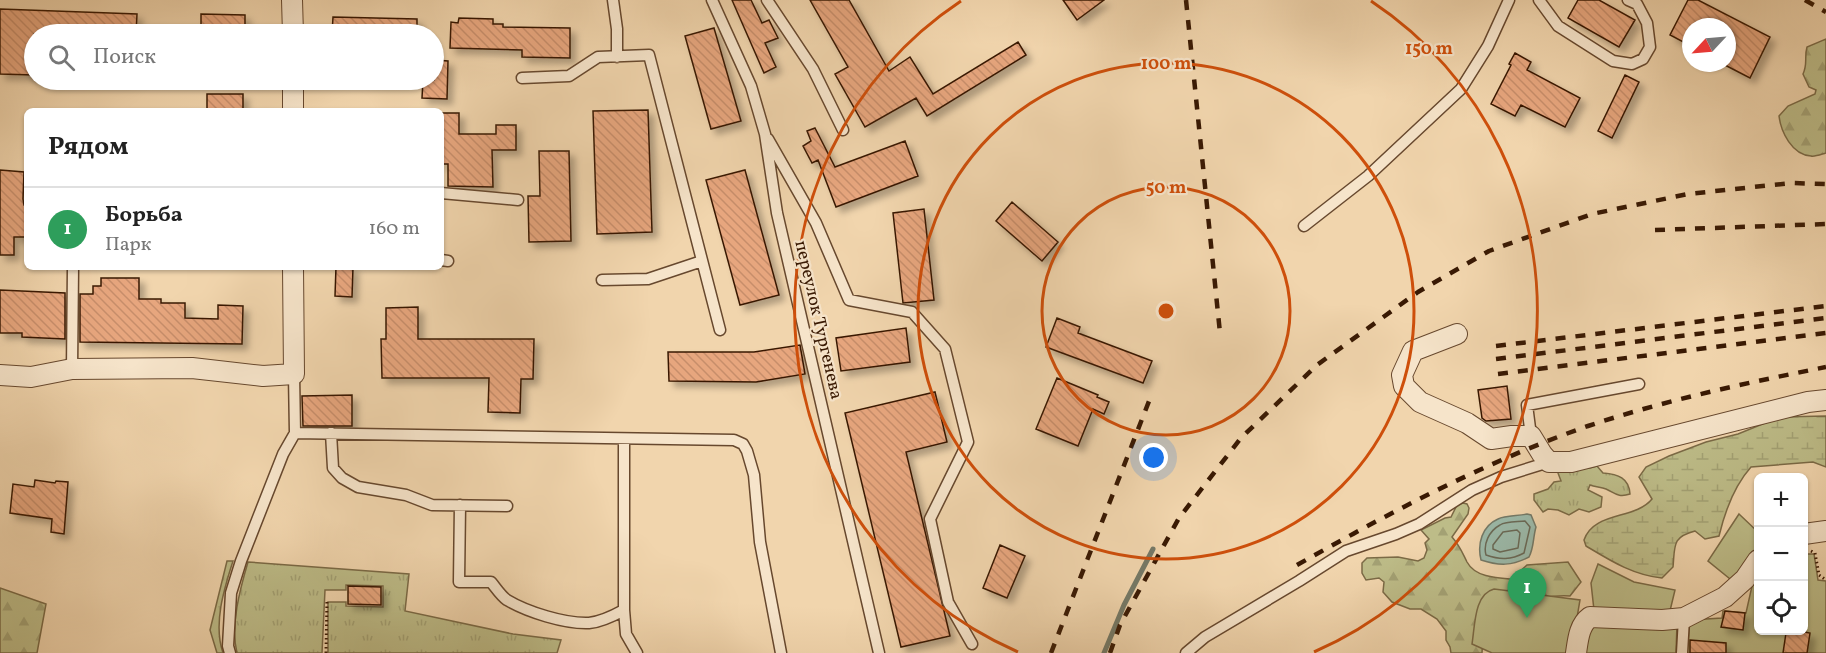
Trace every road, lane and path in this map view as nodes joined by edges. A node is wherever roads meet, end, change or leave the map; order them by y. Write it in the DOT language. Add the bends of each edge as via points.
graph roads {
  1 [pos="292,0"];
  2 [pos="613,0"];
  3 [pos="712,0"];
  4 [pos="767,0"];
  5 [pos="1509,0"];
  6 [pos="1539,0"];
  7 [pos="1628,0"];
  8 [pos="293,24"];
  9 [pos="617,57"];
  10 [pos="522,78"];
  11 [pos="293,90"];
  12 [pos="293,108"];
  13 [pos="843,130"];
  14 [pos="765,134"];
  15 [pos="444,194"];
  16 [pos="518,200"];
  17 [pos="1304,226"];
  18 [pos="702,261"];
  19 [pos="73,270"];
  20 [pos="293,270"];
  21 [pos="602,280"];
  22 [pos="720,330"];
  23 [pos="1457,334"];
  24 [pos="72,369"];
  25 [pos="294,374"];
  26 [pos="0,375"];
  27 [pos="1639,384"];
  28 [pos="1826,400"];
  29 [pos="294,433"];
  30 [pos="331,433"];
  31 [pos="1531,436"];
  32 [pos="624,439"];
  33 [pos="1549,462"];
  34 [pos="460,506"];
  35 [pos="507,506"];
  36 [pos="1826,531"];
  37 [pos="1808,533"];
  38 [pos="1808,550"];
  39 [pos="1754,566"];
  40 [pos="1826,580"];
  41 [pos="327,600"];
  42 [pos="624,610"];
  43 [pos="1684,618"];
  44 [pos="972,644"];
  45 [pos="230,653"];
  46 [pos="326,653"];
  47 [pos="637,653"];
  48 [pos="781,653"];
  49 [pos="879,653"];
  50 [pos="1186,653"];
  51 [pos="1576,653"];
  52 [pos="1682,653"];
  1 -- 8 [label="street"];
  2 -- 9 [label="lane"];
  3 -- 14 [label="lane, переулок Тургенева" via="751,86"];
  4 -- 13 [label="lane" via="813,69"];
  5 -- 17 [label="lane" via="1488,46 1461,90 1368,176"];
  6 -- 7 [label="lane" via="1558,26 1613,61 1632,64 1650,46 1647,22 1637,4"];
  9 -- 10 [label="lane" via="598,57 569,76"];
  9 -- 18 [label="lane" via="649,55"];
  11 -- 12 [label="street"];
  14 -- 44 [label="lane" via="816,223 849,300 912,312 945,349 968,442 930,519 948,602"];
  14 -- 49 [label="lane, переулок Тургенева" via="777,213"];
  15 -- 16 [label="lane"];
  18 -- 21 [label="lane" via="648,279"];
  18 -- 22 [label="lane"];
  19 -- 24 [label="lane"];
  20 -- 25 [label="street"];
  23 -- 31 [label="street" via="1413,351 1401,375 1404,386 1420,402 1467,423 1491,439"];
  24 -- 25 [label="street" via="192,368 263,376"];
  24 -- 26 [label="street" via="31,377"];
  25 -- 29 [label="lane"];
  27 -- 31 [label="lane" via="1527,405"];
  28 -- 33 [label="street" via="1571,462"];
  29 -- 30 [label="lane"];
  29 -- 45 [label="lane" via="231,593"];
  30 -- 32 [label="lane"];
  30 -- 34 [label="lane" via="333,468 342,478 358,487 406,495 432,505"];
  31 -- 33 [label="street"];
  32 -- 42 [label="lane"];
  32 -- 48 [label="lane" via="734,440 743,444 754,475 760,542"];
  33 -- 50 [label="lane" via="1501,477 1472,490 1419,524 1346,550 1205,637"];
  34 -- 35 [label="lane"];
  34 -- 42 [label="lane" via="459,582 491,582 505,599 568,622 590,623"];
  36 -- 37 [label="street"];
  38 -- 40 [label="path" via="1815,553 1819,575"];
  39 -- 43 [label="street" via="1725,597"];
  41 -- 46 [label="path"];
  42 -- 47 [label="lane" via="626,634"];
  43 -- 51 [label="street" via="1590,617 1581,628"];
  43 -- 52 [label="lane"];
}
